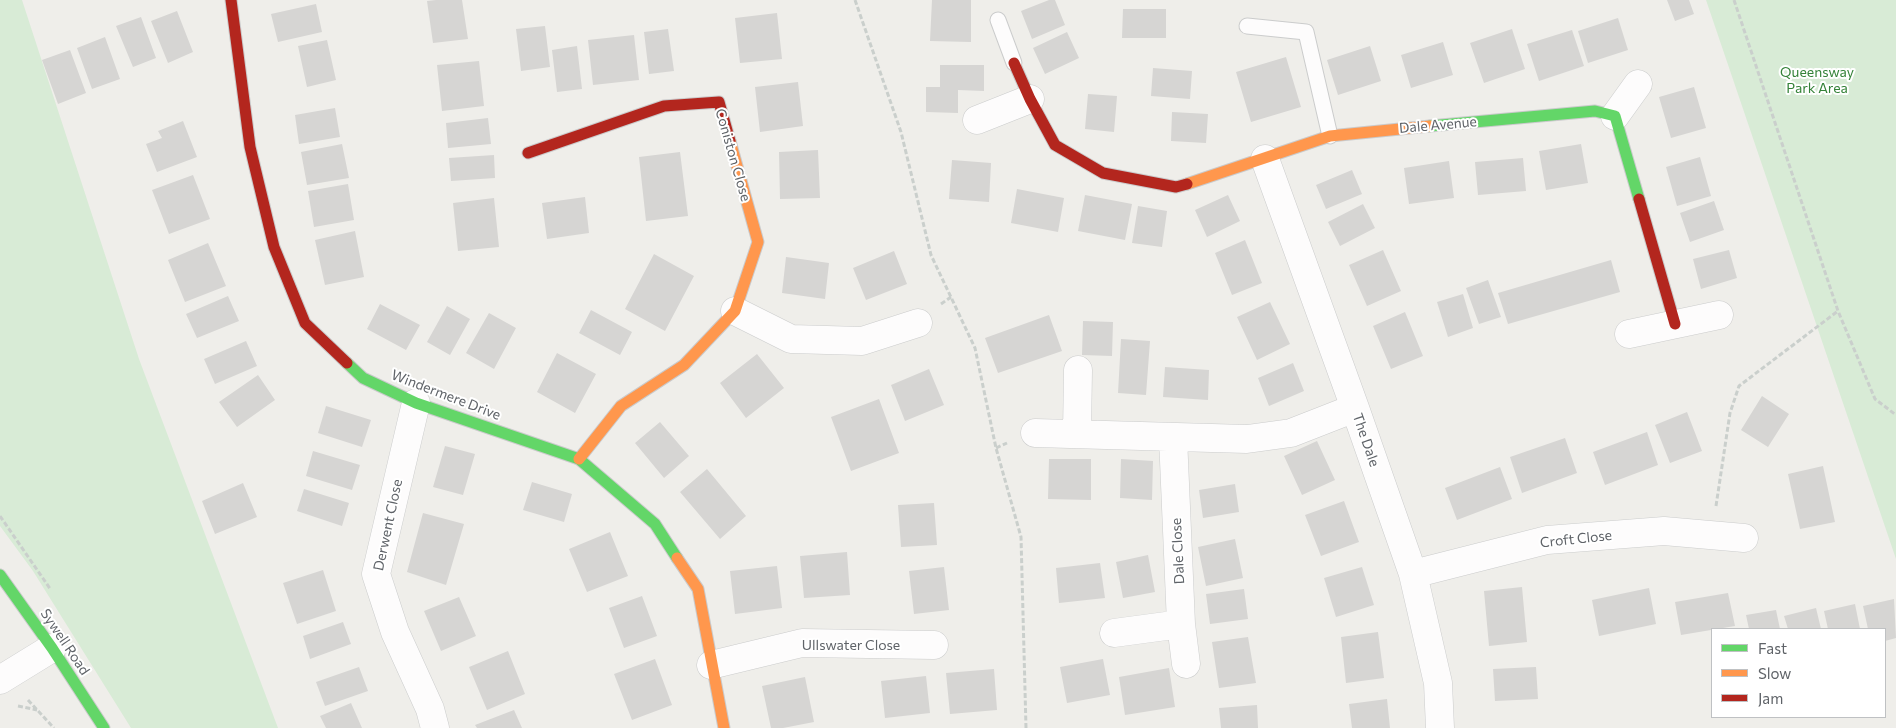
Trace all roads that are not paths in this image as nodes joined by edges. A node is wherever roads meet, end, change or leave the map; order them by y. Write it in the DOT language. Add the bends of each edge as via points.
graph roads {
  1 [pos="231,0"];
  2 [pos="998,20"];
  3 [pos="1247,26"];
  4 [pos="1014,63"];
  5 [pos="1638,84"];
  6 [pos="1030,99"];
  7 [pos="1614,116"];
  8 [pos="977,120"];
  9 [pos="1330,136"];
  10 [pos="528,154"];
  11 [pos="1265,159"];
  12 [pos="735,311"];
  13 [pos="1719,314"];
  14 [pos="918,322"];
  15 [pos="1675,324"];
  16 [pos="1629,334"];
  17 [pos="1078,370"];
  18 [pos="416,403"];
  19 [pos="1355,408"];
  20 [pos="1035,432"];
  21 [pos="1077,434"];
  22 [pos="1173,437"];
  23 [pos="579,459"];
  24 [pos="1744,538"];
  25 [pos="1413,574"];
  26 [pos="0,575"];
  27 [pos="1181,624"];
  28 [pos="1114,633"];
  29 [pos="934,645"];
  30 [pos="52,648"];
  31 [pos="1186,664"];
  32 [pos="711,665"];
  33 [pos="0,680"];
  34 [pos="104,728"];
  35 [pos="435,728"];
  36 [pos="724,728"];
  37 [pos="1440,728"];
  1 -- 18 [label="street, Windermere Drive" via="250,146 274,246 305,323 363,378"];
  2 -- 4 [label="lane"];
  3 -- 9 [label="lane" via="1306,32"];
  4 -- 6 [label="street, Dale Avenue"];
  5 -- 7 [label="street"];
  6 -- 8 [label="street"];
  6 -- 11 [label="street, Dale Avenue" via="1056,145 1103,173 1176,187"];
  7 -- 9 [label="street, Dale Avenue" via="1595,111"];
  7 -- 15 [label="street"];
  9 -- 11 [label="street, Dale Avenue"];
  10 -- 12 [label="street, Coniston Close" via="664,106 719,102 758,242"];
  11 -- 19 [label="street, The Dale"];
  12 -- 14 [label="street" via="791,339 862,341"];
  12 -- 23 [label="street, Coniston Close" via="684,365 621,406"];
  13 -- 15 [label="street"];
  15 -- 16 [label="street"];
  17 -- 21 [label="street"];
  18 -- 23 [label="street, Windermere Drive"];
  18 -- 35 [label="street, Derwent Close" via="376,574 395,632 430,709"];
  19 -- 22 [label="street" via="1290,433 1247,439"];
  19 -- 25 [label="street, The Dale"];
  20 -- 21 [label="street"];
  21 -- 22 [label="street"];
  22 -- 27 [label="street, Dale Close"];
  23 -- 32 [label="street, Windermere Drive" via="655,524 698,589"];
  24 -- 25 [label="street, Croft Close" via="1664,531 1547,540"];
  25 -- 37 [label="street, The Dale" via="1438,683"];
  26 -- 30 [label="street, Sywell Road"];
  27 -- 28 [label="street"];
  27 -- 31 [label="street, Dale Close"];
  29 -- 32 [label="street, Ullswater Close" via="802,643"];
  30 -- 33 [label="street"];
  30 -- 34 [label="street, Sywell Road"];
  32 -- 36 [label="street, Windermere Drive"];
}
